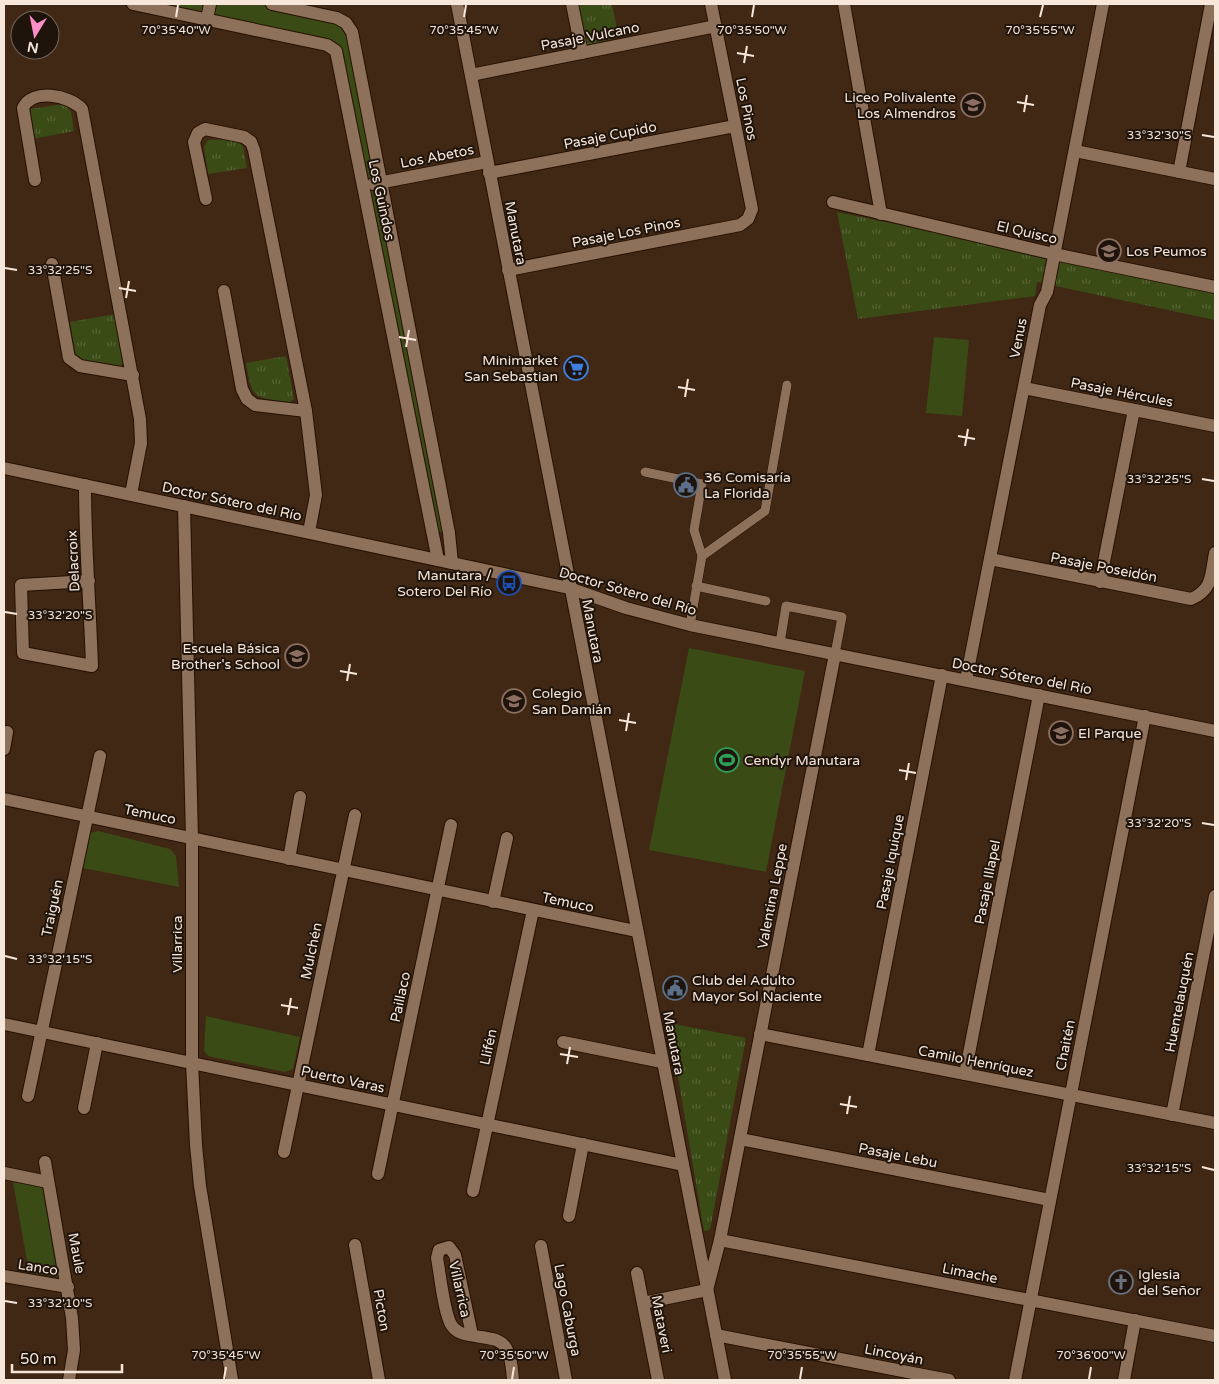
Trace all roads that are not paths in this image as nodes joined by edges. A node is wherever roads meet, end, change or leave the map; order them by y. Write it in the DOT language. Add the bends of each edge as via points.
graph roads {
  1 [pos="133,4"];
  2 [pos="210,4"];
  3 [pos="272,4"];
  4 [pos="457,4"];
  5 [pos="572,4"];
  6 [pos="711,4"];
  7 [pos="844,4"];
  8 [pos="1103,4"];
  9 [pos="1211,4"];
  10 [pos="207,19"];
  11 [pos="716,26"];
  12 [pos="582,53"];
  13 [pos="471,75"];
  14 [pos="735,126"];
  15 [pos="1075,151"];
  16 [pos="488,167"];
  17 [pos="1179,172"];
  18 [pos="1215,179"];
  19 [pos="35,180"];
  20 [pos="381,183"];
  21 [pos="364,186"];
  22 [pos="206,199"];
  23 [pos="833,202"];
  24 [pos="881,214"];
  25 [pos="748,219"];
  26 [pos="1054,254"];
  27 [pos="52,264"];
  28 [pos="508,270"];
  29 [pos="1215,287"];
  30 [pos="224,291"];
  31 [pos="133,375"];
  32 [pos="787,385"];
  33 [pos="1024,388"];
  34 [pos="1134,410"];
  35 [pos="306,411"];
  36 [pos="1215,426"];
  37 [pos="4,468"];
  38 [pos="645,472"];
  39 [pos="85,485"];
  40 [pos="131,494"];
  41 [pos="184,506"];
  42 [pos="309,532"];
  43 [pos="1215,553"];
  44 [pos="702,556"];
  45 [pos="990,559"];
  46 [pos="438,560"];
  47 [pos="452,563"];
  48 [pos="89,581"];
  49 [pos="1100,582"];
  50 [pos="696,586"];
  51 [pos="569,588"];
  52 [pos="766,601"];
  53 [pos="690,625"];
  54 [pos="780,643"];
  55 [pos="835,654"];
  56 [pos="942,675"];
  57 [pos="966,680"];
  58 [pos="1039,695"];
  59 [pos="1145,716"];
  60 [pos="1215,731"];
  61 [pos="7,732"];
  62 [pos="4,749"];
  63 [pos="100,756"];
  64 [pos="300,797"];
  65 [pos="4,799"];
  66 [pos="355,815"];
  67 [pos="87,817"];
  68 [pos="451,825"];
  69 [pos="192,838"];
  70 [pos="507,838"];
  71 [pos="289,859"];
  72 [pos="343,870"];
  73 [pos="438,890"];
  74 [pos="1215,896"];
  75 [pos="493,902"];
  76 [pos="533,910"];
  77 [pos="636,931"];
  78 [pos="4,1024"];
  79 [pos="42,1031"];
  80 [pos="760,1034"];
  81 [pos="563,1042"];
  82 [pos="97,1043"];
  83 [pos="868,1055"];
  84 [pos="662,1062"];
  85 [pos="192,1063"];
  86 [pos="965,1074"];
  87 [pos="299,1085"];
  88 [pos="1071,1095"];
  89 [pos="28,1096"];
  90 [pos="392,1105"];
  91 [pos="84,1108"];
  92 [pos="1172,1115"];
  93 [pos="1215,1123"];
  94 [pos="487,1125"];
  95 [pos="740,1139"];
  96 [pos="583,1144"];
  97 [pos="284,1152"];
  98 [pos="44,1162"];
  99 [pos="683,1165"];
  100 [pos="4,1173"];
  101 [pos="378,1174"];
  102 [pos="48,1182"];
  103 [pos="473,1191"];
  104 [pos="1050,1200"];
  105 [pos="569,1216"];
  106 [pos="720,1240"];
  107 [pos="355,1245"];
  108 [pos="540,1246"];
  109 [pos="637,1273"];
  110 [pos="4,1276"];
  111 [pos="68,1287"];
  112 [pos="707,1290"];
  113 [pos="1031,1300"];
  114 [pos="643,1303"];
  115 [pos="1135,1320"];
  116 [pos="472,1335"];
  117 [pos="716,1335"];
  118 [pos="1215,1336"];
  119 [pos="69,1380"];
  120 [pos="232,1380"];
  121 [pos="379,1380"];
  122 [pos="513,1380"];
  123 [pos="566,1380"];
  124 [pos="658,1380"];
  125 [pos="725,1380"];
  126 [pos="948,1380"];
  127 [pos="1015,1380"];
  128 [pos="1124,1380"];
  1 -- 10 [label="street, Los Guindos"];
  2 -- 10 [label="street"];
  3 -- 20 [label="street, Los Guindos" via="337,18 350,27"];
  4 -- 13 [label="street, Manutara"];
  5 -- 12 [label="street"];
  6 -- 11 [label="street, Los Pinos"];
  7 -- 24 [label="street"];
  8 -- 15 [label="street, Venus"];
  9 -- 17 [label="street"];
  10 -- 21 [label="street, Los Guindos" via="332,48 337,55"];
  11 -- 12 [label="street, Pasaje Vulcano"];
  11 -- 14 [label="street, Los Pinos"];
  12 -- 13 [label="street, Pasaje Vulcano"];
  13 -- 16 [label="street, Manutara"];
  14 -- 16 [label="street, Pasaje Cupido"];
  14 -- 25 [label="street, Los Pinos" via="752,209"];
  15 -- 17 [label="street"];
  15 -- 26 [label="street, Venus"];
  16 -- 20 [label="street, Los Abetos"];
  16 -- 28 [label="street, Manutara"];
  17 -- 18 [label="street"];
  19 -- 31 [label="street" via="23,108 33,96 68,98 82,109"];
  20 -- 21 [label="street, Los Abetos"];
  20 -- 47 [label="street, Los Guindos" via="449,533"];
  21 -- 46 [label="street, Los Guindos"];
  22 -- 35 [label="street" via="194,142 198,133 205,129 248,139 254,150"];
  23 -- 24 [label="street, El Quisco"];
  24 -- 26 [label="street, El Quisco"];
  25 -- 28 [label="street, Pasaje Los Pinos" via="740,225"];
  26 -- 29 [label="street, El Quisco"];
  26 -- 33 [label="street, Venus" via="1047,292 1040,305"];
  27 -- 31 [label="street" via="69,358 80,366"];
  28 -- 51 [label="street, Manutara"];
  30 -- 35 [label="street" via="242,389 247,400 255,405"];
  31 -- 40 [label="street" via="141,431"];
  32 -- 44 [label="lane" via="766,511"];
  33 -- 34 [label="street, Pasaje Hércules"];
  33 -- 45 [label="street, Venus"];
  34 -- 36 [label="street, Pasaje Hércules"];
  34 -- 49 [label="street"];
  35 -- 42 [label="street" via="316,495"];
  37 -- 39 [label="street, Doctor Sótero del Río"];
  38 -- 44 [label="lane" via="702,484 694,530"];
  39 -- 40 [label="street, Doctor Sótero del Río"];
  39 -- 48 [label="street, Delacroix"];
  40 -- 41 [label="street, Doctor Sótero del Río"];
  41 -- 42 [label="street, Doctor Sótero del Río"];
  41 -- 69 [label="street, Villarrica"];
  42 -- 46 [label="street, Doctor Sótero del Río"];
  43 -- 49 [label="street, Pasaje Poseidón" via="1208,587 1191,599"];
  44 -- 50 [label="lane"];
  45 -- 49 [label="street, Pasaje Poseidón"];
  45 -- 57 [label="street, Venus"];
  46 -- 47 [label="street, Doctor Sótero del Río"];
  47 -- 51 [label="street, Doctor Sótero del Río"];
  48 -- 48 [label="street, Delacroix" via="92,666 23,653 20,585"];
  50 -- 52 [label="lane"];
  50 -- 53 [label="lane"];
  51 -- 53 [label="street, Doctor Sótero del Río"];
  51 -- 77 [label="street, Manutara"];
  53 -- 54 [label="street, Doctor Sótero del Río"];
  54 -- 55 [label="street, Doctor Sótero del Río"];
  54 -- 55 [label="lane" via="786,606 814,611 842,617"];
  55 -- 56 [label="street, Doctor Sótero del Río"];
  55 -- 80 [label="street, Valentina Leppe"];
  56 -- 57 [label="street, Doctor Sótero del Río"];
  56 -- 83 [label="street, Pasaje Iquique"];
  57 -- 58 [label="street, Doctor Sótero del Río"];
  58 -- 59 [label="street, Doctor Sótero del Río"];
  58 -- 86 [label="street, Pasaje Illapel"];
  59 -- 60 [label="street, Doctor Sótero del Río"];
  59 -- 88 [label="street, Chaitén"];
  61 -- 62 [label="street"];
  63 -- 67 [label="street, Traiguén"];
  64 -- 71 [label="street"];
  65 -- 67 [label="street, Temuco"];
  66 -- 72 [label="street, Mulchén"];
  67 -- 69 [label="street, Temuco"];
  67 -- 79 [label="street, Traiguén"];
  68 -- 73 [label="street, Paillaco"];
  69 -- 71 [label="street, Temuco"];
  69 -- 85 [label="street, Villarrica"];
  70 -- 75 [label="street"];
  71 -- 72 [label="street, Temuco"];
  72 -- 73 [label="street, Temuco"];
  72 -- 87 [label="street, Mulchén"];
  73 -- 75 [label="street, Temuco"];
  73 -- 90 [label="street, Paillaco"];
  74 -- 92 [label="street, Huentelauquén"];
  75 -- 76 [label="street, Temuco"];
  76 -- 77 [label="street, Temuco"];
  76 -- 94 [label="street, Llifén"];
  77 -- 84 [label="street, Manutara"];
  78 -- 79 [label="street, Puerto Varas"];
  79 -- 82 [label="street, Puerto Varas"];
  79 -- 89 [label="street, Traiguén"];
  80 -- 83 [label="street, Camilo Henríquez"];
  80 -- 95 [label="street, Valentina Leppe"];
  81 -- 84 [label="street"];
  82 -- 85 [label="street, Puerto Varas"];
  82 -- 91 [label="street"];
  83 -- 86 [label="street, Camilo Henríquez"];
  84 -- 99 [label="street, Manutara"];
  85 -- 87 [label="street, Puerto Varas"];
  85 -- 120 [label="street, Villarrica" via="200,1186"];
  86 -- 88 [label="street, Camilo Henríquez"];
  87 -- 90 [label="street, Puerto Varas"];
  87 -- 97 [label="street, Mulchén"];
  88 -- 92 [label="street, Camilo Henríquez"];
  88 -- 104 [label="street, Chaitén"];
  90 -- 94 [label="street, Puerto Varas"];
  90 -- 101 [label="street, Paillaco"];
  92 -- 93 [label="street, Camilo Henríquez"];
  94 -- 96 [label="street, Puerto Varas"];
  94 -- 103 [label="street, Llifén"];
  95 -- 104 [label="street, Pasaje Lebu"];
  95 -- 106 [label="street, Valentina Leppe"];
  96 -- 99 [label="street, Puerto Varas"];
  96 -- 105 [label="street"];
  98 -- 102 [label="street, Maule"];
  99 -- 112 [label="street, Manutara"];
  100 -- 102 [label="street"];
  102 -- 111 [label="street, Maule"];
  104 -- 113 [label="street, Chaitén"];
  106 -- 112 [label="street, Valentina Leppe"];
  106 -- 113 [label="street, Limache"];
  107 -- 121 [label="street, Picton"];
  108 -- 123 [label="street, Lago Caburga"];
  109 -- 114 [label="street, Mataveri"];
  110 -- 111 [label="street, Lanco"];
  111 -- 119 [label="street, Maule" via="74,1350"];
  112 -- 114 [label="street"];
  112 -- 117 [label="street, Manutara"];
  113 -- 115 [label="street, Limache"];
  113 -- 127 [label="street, Chaitén"];
  114 -- 124 [label="street, Mataveri"];
  115 -- 118 [label="street, Limache"];
  115 -- 128 [label="street"];
  116 -- 116 [label="street, Villarrica" via="459,1332 451,1324 437,1258 442,1248 449,1247 455,1255"];
  116 -- 122 [label="street, Villarrica" via="504,1345 509,1354"];
  117 -- 125 [label="street, Manutara"];
  117 -- 126 [label="street, Lincoyán"];
}
